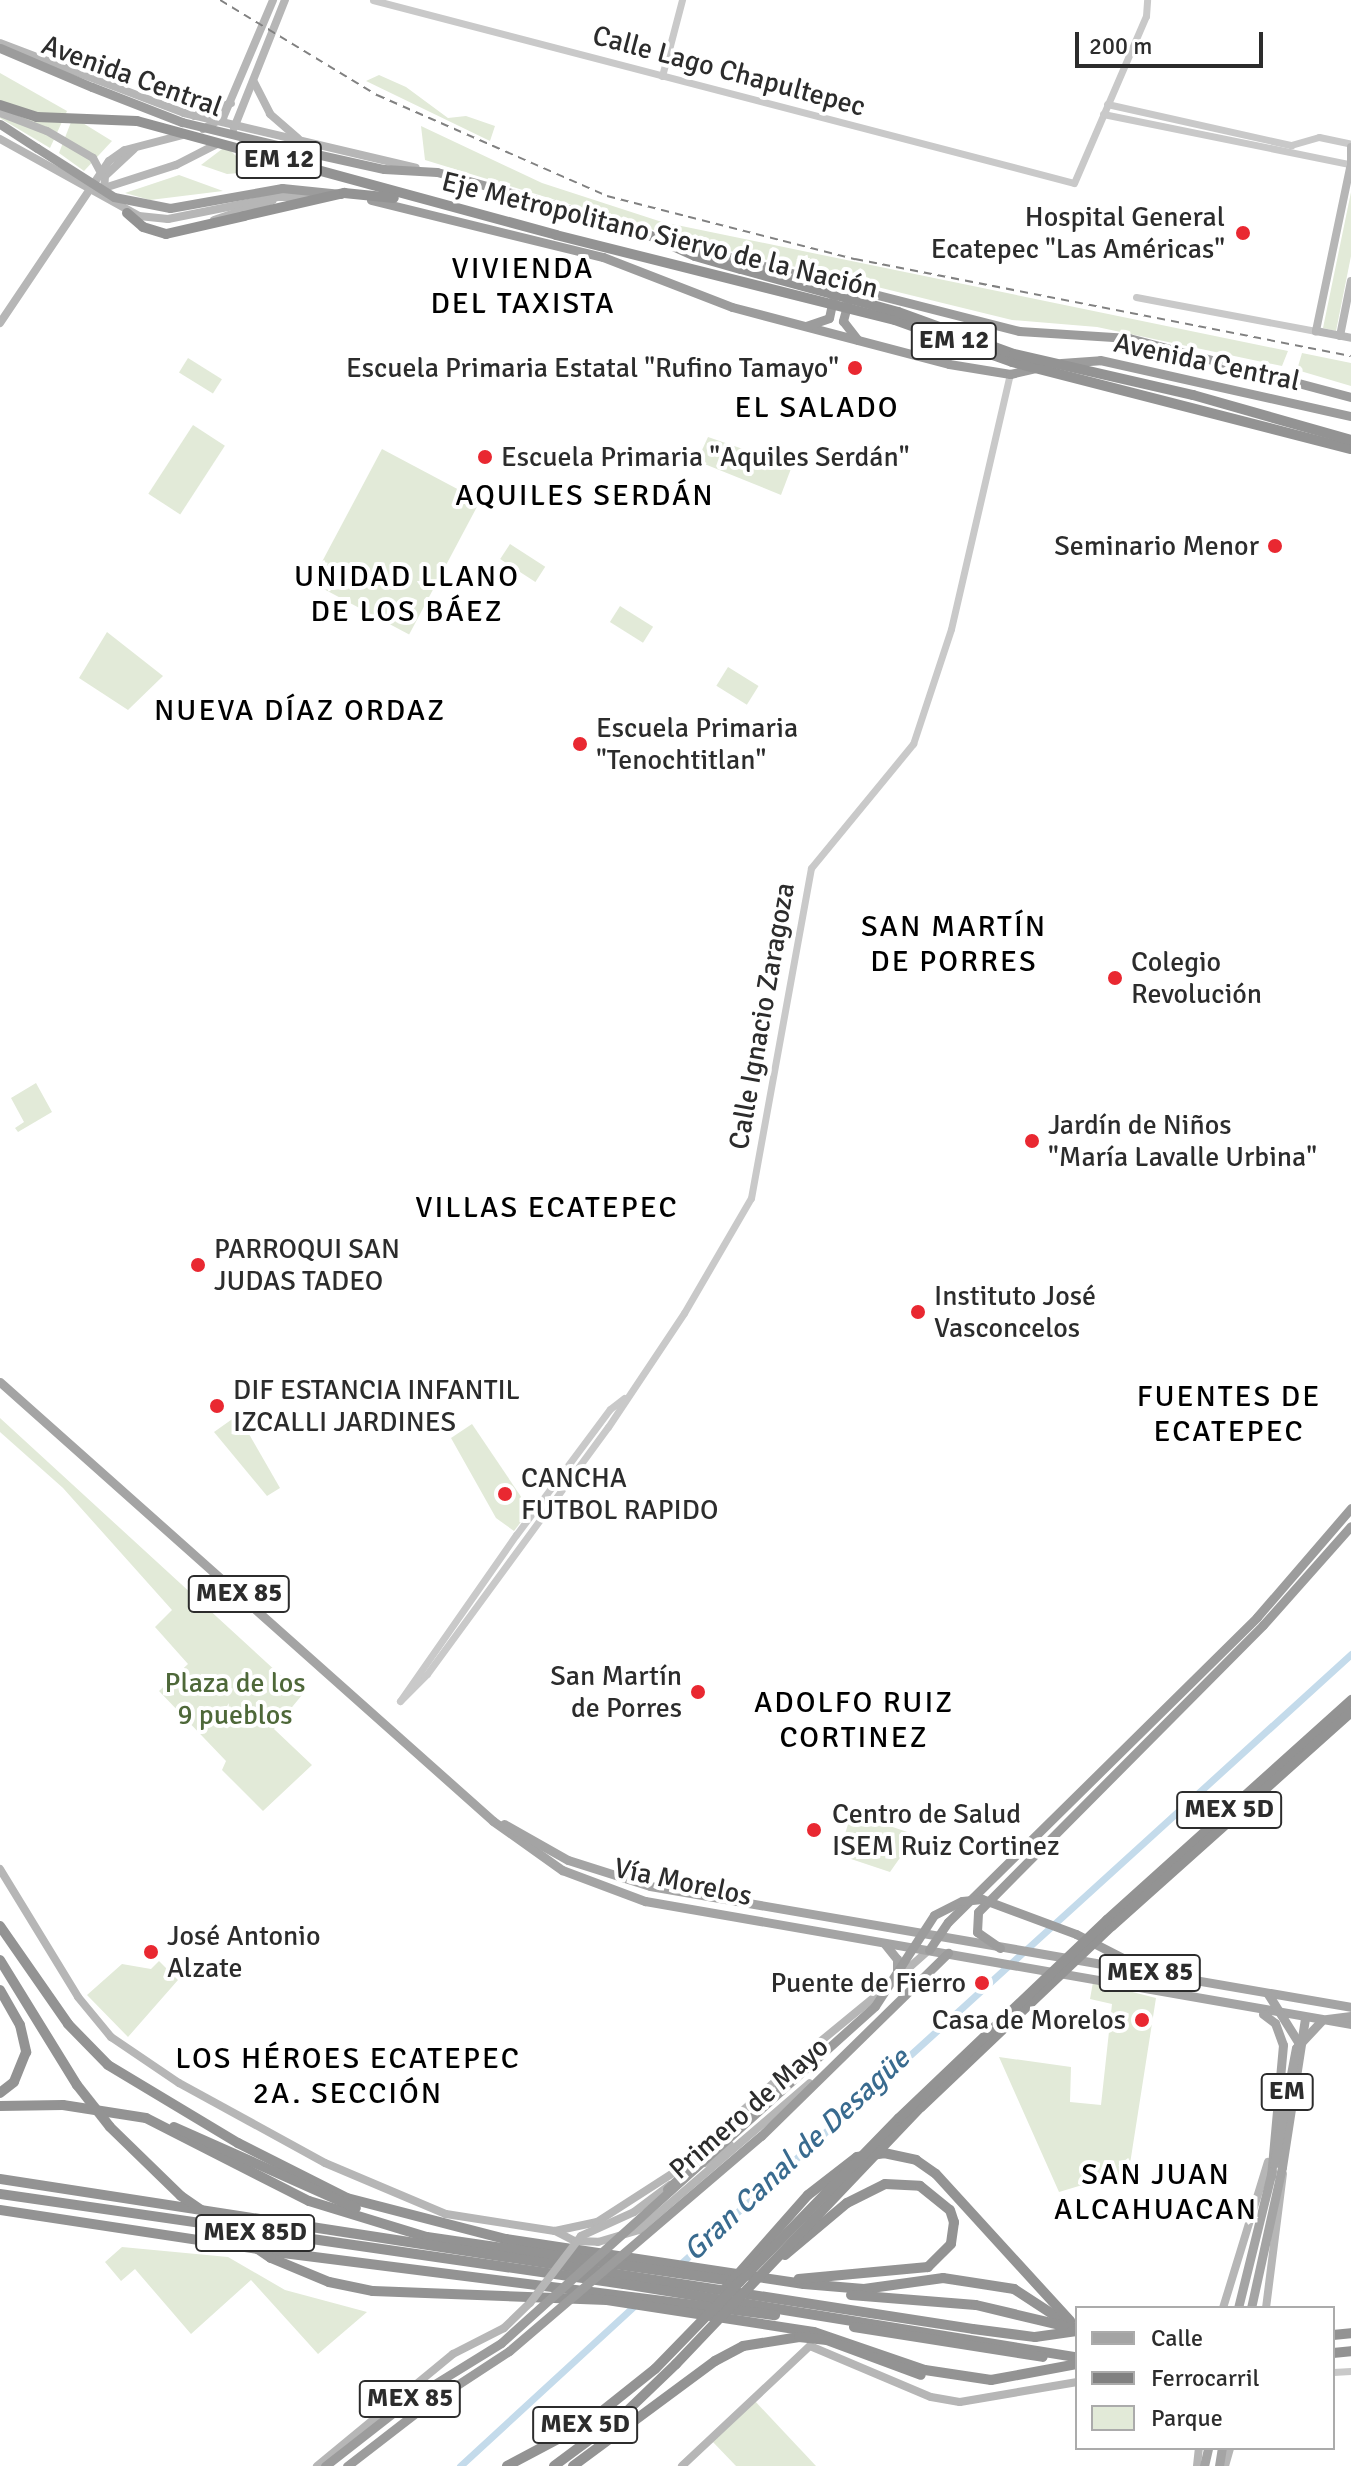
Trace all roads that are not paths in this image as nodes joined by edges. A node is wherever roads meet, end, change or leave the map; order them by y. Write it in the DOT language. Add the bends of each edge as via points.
graph roads {
  1 [pos="273,0"];
  2 [pos="285,0"];
  3 [pos="373,0"];
  4 [pos="682,0"];
  5 [pos="1147,0"];
  6 [pos="0,45"];
  7 [pos="662,76"];
  8 [pos="254,82"];
  9 [pos="1107,104"];
  10 [pos="0,105"];
  11 [pos="229,106"];
  12 [pos="0,113"];
  13 [pos="241,114"];
  14 [pos="1103,114"];
  15 [pos="193,116"];
  16 [pos="219,122"];
  17 [pos="0,124"];
  18 [pos="237,126"];
  19 [pos="201,130"];
  20 [pos="0,139"];
  21 [pos="300,146"];
  22 [pos="1351,146"];
  23 [pos="134,149"];
  24 [pos="194,157"];
  25 [pos="1350,167"];
  26 [pos="100,171"];
  27 [pos="85,190"];
  28 [pos="103,190"];
  29 [pos="351,196"];
  30 [pos="278,197"];
  31 [pos="105,202"];
  32 [pos="127,213"];
  33 [pos="244,216"];
  34 [pos="214,220"];
  35 [pos="622,223"];
  36 [pos="556,235"];
  37 [pos="1351,281"];
  38 [pos="820,282"];
  39 [pos="874,295"];
  40 [pos="1136,297"];
  41 [pos="0,323"];
  42 [pos="802,327"];
  43 [pos="1316,331"];
  44 [pos="1340,336"];
  45 [pos="1351,338"];
  46 [pos="860,341"];
  47 [pos="1010,374"];
  48 [pos="1351,397"];
  49 [pos="1351,416"];
  50 [pos="1351,440"];
  51 [pos="1351,449"];
  52 [pos="0,1382"];
  53 [pos="621,1402"];
  54 [pos="1351,1508"];
  55 [pos="1351,1526"];
  56 [pos="1236,1646"];
  57 [pos="1351,1700"];
  58 [pos="1351,1712"];
  59 [pos="478,1806"];
  60 [pos="0,1869"];
  61 [pos="1110,1923"];
  62 [pos="0,1926"];
  63 [pos="936,1936"];
  64 [pos="882,1941"];
  65 [pos="1000,1948"];
  66 [pos="929,1950"];
  67 [pos="948,1953"];
  68 [pos="0,1960"];
  69 [pos="1152,1973"];
  70 [pos="894,1981"];
  71 [pos="0,1990"];
  72 [pos="1268,1993"];
  73 [pos="1351,2007"];
  74 [pos="1256,2011"];
  75 [pos="1285,2016"];
  76 [pos="1351,2016"];
  77 [pos="1305,2019"];
  78 [pos="1351,2024"];
  79 [pos="817,2045"];
  80 [pos="1302,2048"];
  81 [pos="836,2061"];
  82 [pos="0,2093"];
  83 [pos="0,2106"];
  84 [pos="147,2119"];
  85 [pos="763,2122"];
  86 [pos="1275,2164"];
  87 [pos="676,2171"];
  88 [pos="0,2179"];
  89 [pos="663,2189"];
  90 [pos="0,2194"];
  91 [pos="0,2210"];
  92 [pos="555,2231"];
  93 [pos="506,2239"];
  94 [pos="615,2245"];
  95 [pos="642,2269"];
  96 [pos="769,2273"];
  97 [pos="688,2276"];
  98 [pos="616,2292"];
  99 [pos="663,2299"];
  100 [pos="1224,2306"];
  101 [pos="1238,2306"];
  102 [pos="1251,2306"];
  103 [pos="1266,2306"];
  104 [pos="704,2318"];
  105 [pos="1075,2328"];
  106 [pos="1075,2329"];
  107 [pos="1075,2330"];
  108 [pos="1075,2330"];
  109 [pos="1075,2360"];
  110 [pos="1075,2361"];
  111 [pos="1057,2367"];
  112 [pos="1075,2382"];
  113 [pos="317,2466"];
  114 [pos="325,2466"];
  115 [pos="347,2466"];
  116 [pos="507,2466"];
  117 [pos="554,2466"];
  118 [pos="573,2466"];
  119 [pos="682,2466"];
  1 -- 11 [label="main road"];
  2 -- 8 [label="main road"];
  3 -- 7 [label="street, Calle Lago Chapultepec"];
  4 -- 7 [label="street"];
  5 -- 9 [label="street" via="1146,16"];
  6 -- 15 [label="main road"];
  6 -- 21 [label="highway, Avenida Central, bridge" via="182,122"];
  7 -- 14 [label="street, Calle Lago Chapultepec" via="1074,183"];
  8 -- 13 [label="main road"];
  8 -- 21 [label="main road" via="270,114"];
  9 -- 14 [label="street"];
  9 -- 22 [label="street" via="1291,145 1319,137"];
  10 -- 36 [label="highway, Eje Metropolitano Siervo de la Nación / EM 12, bridge" via="37,117 137,121"];
  11 -- 13 [label="main road"];
  11 -- 15 [label="main road"];
  11 -- 16 [label="main road"];
  12 -- 26 [label="main road" via="59,138 93,158"];
  13 -- 18 [label="main road"];
  14 -- 25 [label="street"];
  15 -- 16 [label="main road"];
  15 -- 19 [label="main road"];
  16 -- 18 [label="main road"];
  16 -- 19 [label="main road"];
  17 -- 29 [label="highway, Avenida Central, bridge" via="114,197 170,208 282,188"];
  18 -- 21 [label="main road"];
  18 -- 24 [label="main road"];
  19 -- 23 [label="main road"];
  19 -- 24 [label="main road"];
  20 -- 27 [label="main road"];
  21 -- 35 [label="highway, Avenida Central" via="384,169 426,171"];
  22 -- 25 [label="main road"];
  23 -- 26 [label="main road" via="116,155"];
  23 -- 28 [label="main road" via="109,170"];
  24 -- 28 [label="main road"];
  25 -- 43 [label="main road"];
  26 -- 27 [label="main road"];
  27 -- 28 [label="main road"];
  27 -- 31 [label="main road"];
  27 -- 41 [label="main road"];
  28 -- 31 [label="main road"];
  29 -- 30 [label="main road"];
  29 -- 42 [label="highway, Avenida Central" via="603,257 705,298"];
  30 -- 32 [label="main road" via="168,219"];
  30 -- 34 [label="main road"];
  31 -- 32 [label="main road"];
  32 -- 33 [label="highway" via="143,227 166,234"];
  32 -- 34 [label="highway" via="164,229"];
  33 -- 34 [label="highway"];
  33 -- 36 [label="highway, bridge" via="354,192"];
  35 -- 38 [label="highway, Avenida Central" via="724,258"];
  35 -- 50 [label="highway, Eje Metropolitano Siervo de la Nación / EM 12, bridge" via="695,256 898,312 1014,354 1193,395"];
  36 -- 51 [label="highway, Eje Metropolitano Siervo de la Nación / EM 12, bridge" via="895,320 1012,362"];
  37 -- 44 [label="main road"];
  38 -- 39 [label="highway, Avenida Central"];
  38 -- 42 [label="highway" via="832,295 834,309 825,320"];
  39 -- 46 [label="highway" via="855,297 843,312 846,327"];
  39 -- 48 [label="highway, Avenida Central" via="1019,331 1129,338"];
  40 -- 43 [label="street"];
  42 -- 46 [label="highway, Avenida Central"];
  43 -- 44 [label="main road"];
  44 -- 45 [label="main road"];
  46 -- 47 [label="highway, Avenida Central"];
  47 -- 49 [label="highway, Avenida Central" via="1100,360"];
  47 -- 53 [label="street, Calle Ignacio Zaragoza" via="951,629 913,744 811,868 751,1198 684,1313"];
  52 -- 59 [label="main road, MEX 85"];
  53 -- 53 [label="street" via="400,1701 427,1674"];
  54 -- 56 [label="highway"];
  55 -- 56 [label="highway"];
  56 -- 63 [label="highway, Primero de Mayo"];
  56 -- 65 [label="highway" via="978,1912 976,1929"];
  57 -- 61 [label="highway, MEX 5D"];
  58 -- 61 [label="highway, MEX 5D"];
  59 -- 63 [label="main road, Vía Morelos / MEX 85" via="517,1833 606,1875"];
  59 -- 64 [label="main road, Vía Morelos / MEX 85" via="530,1850 599,1886 645,1901"];
  60 -- 92 [label="main road, Primero de Mayo" via="78,1997 111,2037 179,2083 373,2187 446,2214"];
  61 -- 96 [label="highway, MEX 5D, bridge" via="921,2107"];
  61 -- 104 [label="highway, MEX 5D, bridge" via="899,2118"];
  62 -- 93 [label="highway" via="68,2024 108,2065 159,2098 347,2198"];
  63 -- 65 [label="main road, Vía Morelos / MEX 85"];
  63 -- 66 [label="highway, Primero de Mayo"];
  64 -- 66 [label="main road, Vía Morelos / MEX 85"];
  64 -- 70 [label="main road" via="897,1959"];
  65 -- 69 [label="main road, MEX 85"];
  66 -- 67 [label="main road, Vía Morelos / MEX 85"];
  66 -- 70 [label="main road, Primero de Mayo"];
  67 -- 74 [label="main road, Vía Morelos / MEX 85"];
  67 -- 81 [label="highway, Primero de Mayo / MEX 85"];
  68 -- 98 [label="highway, bridge" via="77,2085 110,2127 181,2196 271,2258 329,2282 389,2293"];
  69 -- 72 [label="main road, MEX 85"];
  69 -- 94 [label="highway, MEX 85, bridge" via="1076,1934 982,1899 962,1901 934,1915 875,2006"];
  70 -- 79 [label="main road, Primero de Mayo"];
  71 -- 82 [label="highway" via="20,2025 26,2052 14,2082"];
  72 -- 73 [label="main road, MEX 85"];
  72 -- 75 [label="main road"];
  74 -- 75 [label="main road, Vía Morelos / MEX 85"];
  74 -- 86 [label="main road" via="1275,2023 1283,2045"];
  75 -- 77 [label="main road, Vía Morelos / MEX 85"];
  75 -- 80 [label="main road"];
  76 -- 86 [label="main road, EM, bridge" via="1322,2020 1301,2037"];
  77 -- 78 [label="main road, Vía Morelos / MEX 85"];
  77 -- 80 [label="main road, EM"];
  79 -- 81 [label="main road" via="836,2044"];
  79 -- 87 [label="main road, Primero de Mayo"];
  79 -- 94 [label="highway, bridge"];
  80 -- 86 [label="main road, EM"];
  81 -- 85 [label="main road, Primero de Mayo"];
  81 -- 115 [label="highway, MEX 85, bridge" via="761,2136 545,2324"];
  83 -- 84 [label="highway" via="63,2105"];
  84 -- 93 [label="highway" via="213,2141 336,2202 418,2227"];
  84 -- 95 [label="highway" via="309,2201 377,2223 457,2242"];
  85 -- 89 [label="main road"];
  85 -- 92 [label="main road, Primero de Mayo" via="639,2230 598,2242 575,2241"];
  86 -- 100 [label="main road"];
  86 -- 101 [label="main road, EM"];
  86 -- 102 [label="main road, EM"];
  86 -- 103 [label="main road"];
  87 -- 89 [label="main road"];
  87 -- 92 [label="main road, Primero de Mayo" via="611,2215"];
  88 -- 95 [label="highway, MEX 85D"];
  89 -- 113 [label="main road, bridge" via="634,2212 581,2236 504,2328 453,2354"];
  90 -- 98 [label="highway, MEX 85D"];
  91 -- 98 [label="highway" via="312,2257"];
  93 -- 95 [label="highway"];
  94 -- 114 [label="highway, MEX 85, bridge" via="537,2315 412,2398"];
  95 -- 97 [label="highway, MEX 85D"];
  95 -- 97 [label="highway"];
  96 -- 96 [label="highway, bridge" via="864,2192 902,2183 932,2192 950,2210 954,2234 938,2262 841,2278"];
  96 -- 97 [label="highway"];
  96 -- 106 [label="highway" via="845,2289 943,2278 1014,2289"];
  96 -- 117 [label="highway, MEX 5D, bridge" via="624,2414"];
  97 -- 107 [label="highway, MEX 85D" via="1020,2335"];
  97 -- 108 [label="highway" via="976,2305"];
  98 -- 99 [label="highway, MEX 85D"];
  98 -- 99 [label="highway"];
  99 -- 109 [label="highway, MEX 85D"];
  99 -- 111 [label="highway" via="829,2335 901,2361 1002,2381"];
  104 -- 105 [label="highway, bridge" via="743,2264 808,2195 857,2157 884,2153 916,2160 936,2174"];
  104 -- 116 [label="highway, MEX 5D, bridge" via="655,2369 586,2424"];
  110 -- 111 [label="highway"];
  111 -- 118 [label="highway" via="991,2385 910,2373 827,2340 771,2340 715,2361"];
  112 -- 119 [label="main road" via="960,2402 931,2397 810,2346"];
}
